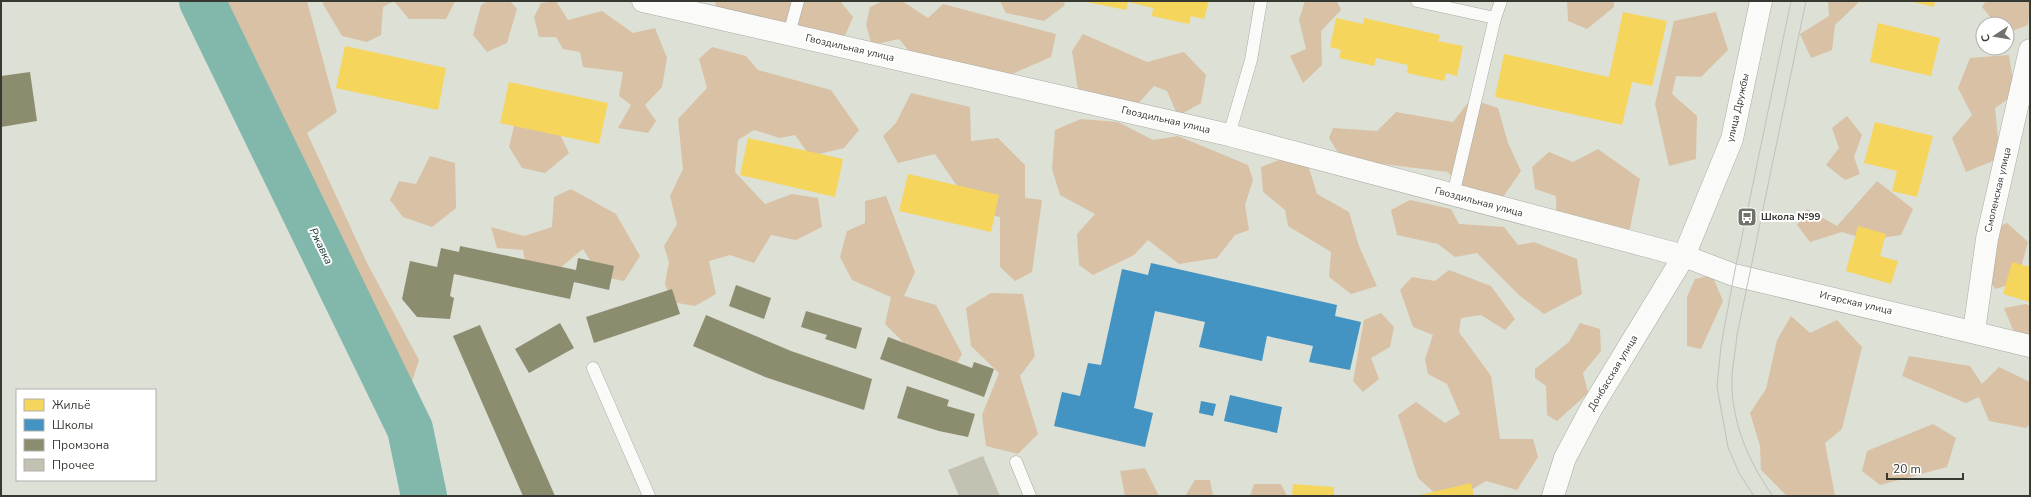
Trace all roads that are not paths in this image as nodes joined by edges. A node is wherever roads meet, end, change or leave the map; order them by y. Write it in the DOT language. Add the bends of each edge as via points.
graph roads {
  1 [pos="643,1"];
  2 [pos="798,1"];
  3 [pos="1261,1"];
  4 [pos="1417,1"];
  5 [pos="1501,1"];
  6 [pos="1761,1"];
  7 [pos="1495,18"];
  8 [pos="789,34"];
  9 [pos="2030,50"];
  10 [pos="1230,135"];
  11 [pos="1453,195"];
  12 [pos="1684,256"];
  13 [pos="1974,331"];
  14 [pos="2030,346"];
  15 [pos="594,368"];
  16 [pos="1016,462"];
  17 [pos="649,496"];
  18 [pos="1030,496"];
  19 [pos="1553,496"];
  1 -- 8 [label="street, Гвоздильная улица"];
  2 -- 8 [label="lane"];
  3 -- 10 [label="lane" via="1251,60"];
  4 -- 7 [label="lane"];
  5 -- 7 [label="lane"];
  6 -- 12 [label="street, улица Дружбы" via="1732,139"];
  7 -- 11 [label="lane"];
  8 -- 10 [label="street, Гвоздильная улица"];
  9 -- 13 [label="street, Смоленская улица" via="1987,239"];
  10 -- 11 [label="street, Гвоздильная улица"];
  11 -- 12 [label="street, Гвоздильная улица"];
  12 -- 13 [label="street, Игарская улица" via="1734,275"];
  12 -- 19 [label="street, Донбасская улица" via="1565,458"];
  13 -- 14 [label="street, Игарская улица"];
  15 -- 17 [label="lane"];
  16 -- 18 [label="lane"];
}
